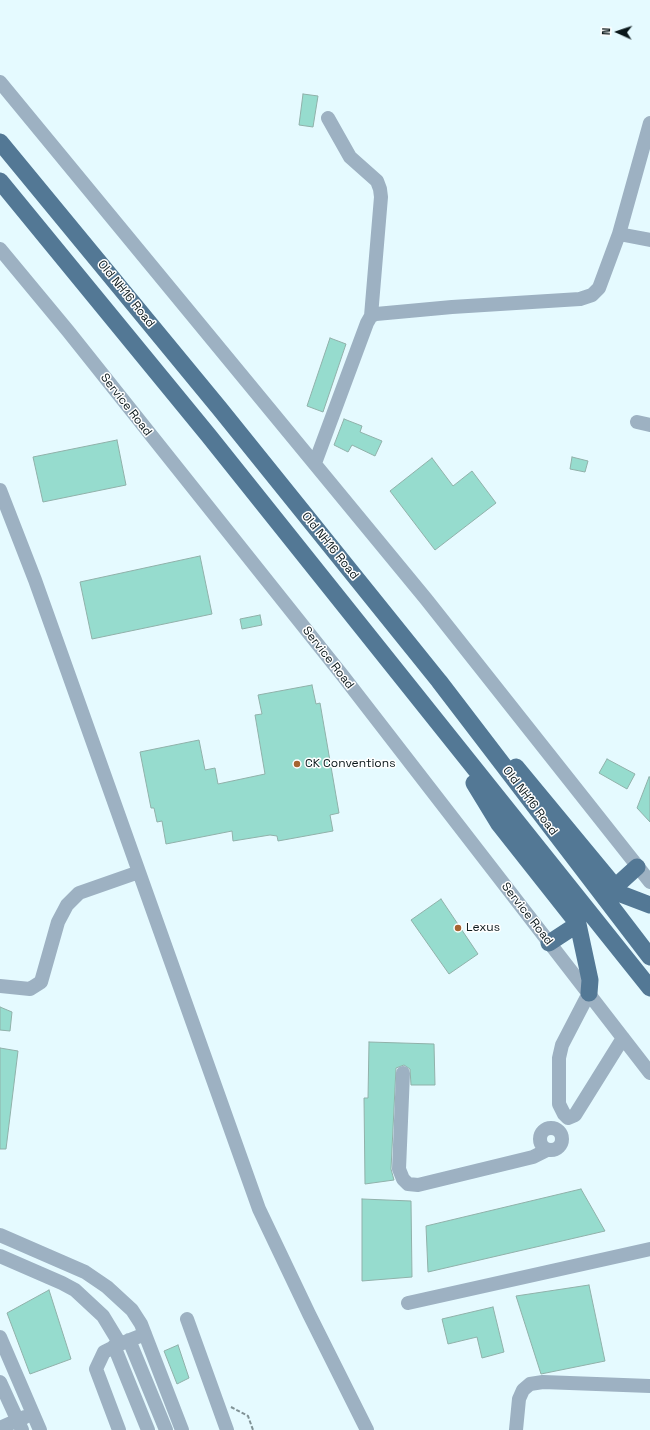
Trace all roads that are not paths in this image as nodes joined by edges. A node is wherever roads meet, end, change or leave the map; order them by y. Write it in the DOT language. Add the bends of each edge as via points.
graph roads {
  1 [pos="0,82"];
  2 [pos="328,118"];
  3 [pos="650,123"];
  4 [pos="0,142"];
  5 [pos="0,181"];
  6 [pos="619,234"];
  7 [pos="650,240"];
  8 [pos="0,249"];
  9 [pos="371,316"];
  10 [pos="315,463"];
  11 [pos="0,490"];
  12 [pos="439,681"];
  13 [pos="437,720"];
  14 [pos="638,867"];
  15 [pos="139,872"];
  16 [pos="650,882"];
  17 [pos="615,887"];
  18 [pos="650,905"];
  19 [pos="578,924"];
  20 [pos="550,943"];
  21 [pos="650,958"];
  22 [pos="0,986"];
  23 [pos="650,988"];
  24 [pos="589,993"];
  25 [pos="623,1038"];
  26 [pos="403,1073"];
  27 [pos="650,1073"];
  28 [pos="568,1118"];
  29 [pos="0,1235"];
  30 [pos="650,1249"];
  31 [pos="0,1256"];
  32 [pos="85,1272"];
  33 [pos="75,1290"];
  34 [pos="408,1303"];
  35 [pos="187,1319"];
  36 [pos="143,1329"];
  37 [pos="0,1338"];
  38 [pos="121,1343"];
  39 [pos="0,1382"];
  40 [pos="650,1386"];
  41 [pos="30,1407"];
  42 [pos="13,1418"];
  43 [pos="0,1428"];
  44 [pos="40,1430"];
  45 [pos="119,1430"];
  46 [pos="148,1430"];
  47 [pos="166,1430"];
  48 [pos="182,1430"];
  49 [pos="227,1430"];
  50 [pos="367,1430"];
  51 [pos="516,1430"];
  1 -- 10 [label="street"];
  2 -- 9 [label="street" via="350,157 377,181 380,189"];
  3 -- 6 [label="street"];
  4 -- 12 [label="main road, Old NH16 Road"];
  5 -- 13 [label="main road, Old NH16 Road"];
  6 -- 7 [label="street"];
  6 -- 9 [label="street" via="599,288 592,295 580,299"];
  8 -- 20 [label="street, Service Road" via="343,676"];
  9 -- 10 [label="street" via="366,323"];
  10 -- 14 [label="street" via="426,598"];
  11 -- 15 [label="street" via="38,588"];
  12 -- 17 [label="main road" via="535,788"];
  12 -- 21 [label="main road, Old NH16 Road"];
  13 -- 19 [label="main road" via="499,824"];
  13 -- 23 [label="main road, Old NH16 Road"];
  14 -- 16 [label="street"];
  14 -- 17 [label="main road"];
  15 -- 22 [label="street" via="78,894 68,905 58,922 41,982 30,989"];
  15 -- 50 [label="street" via="259,1209 308,1314"];
  17 -- 18 [label="main road" via="621,894"];
  19 -- 20 [label="main road"];
  19 -- 24 [label="main road" via="590,980"];
  20 -- 24 [label="street, Service Road"];
  24 -- 25 [label="street, Service Road"];
  24 -- 28 [label="street" via="558,1058 559,1104 561,1111"];
  25 -- 27 [label="street, Service Road"];
  25 -- 28 [label="street" via="575,1115"];
  26 -- 28 [label="street" via="399,1169 408,1184 418,1185 533,1157 547,1150 540,1143 541,1133 549,1128 560,1131"];
  29 -- 32 [label="street"];
  30 -- 34 [label="street"];
  31 -- 33 [label="street"];
  32 -- 33 [label="street"];
  32 -- 36 [label="street" via="107,1287 132,1310"];
  33 -- 38 [label="street" via="103,1316"];
  35 -- 49 [label="street"];
  36 -- 38 [label="street"];
  36 -- 48 [label="street"];
  37 -- 41 [label="street"];
  38 -- 45 [label="street" via="104,1352 96,1369"];
  38 -- 46 [label="street"];
  38 -- 47 [label="street"];
  39 -- 42 [label="street"];
  40 -- 51 [label="street" via="543,1382 530,1384 523,1390 519,1399"];
  41 -- 42 [label="street"];
  41 -- 44 [label="street"];
  42 -- 43 [label="street"];
}
